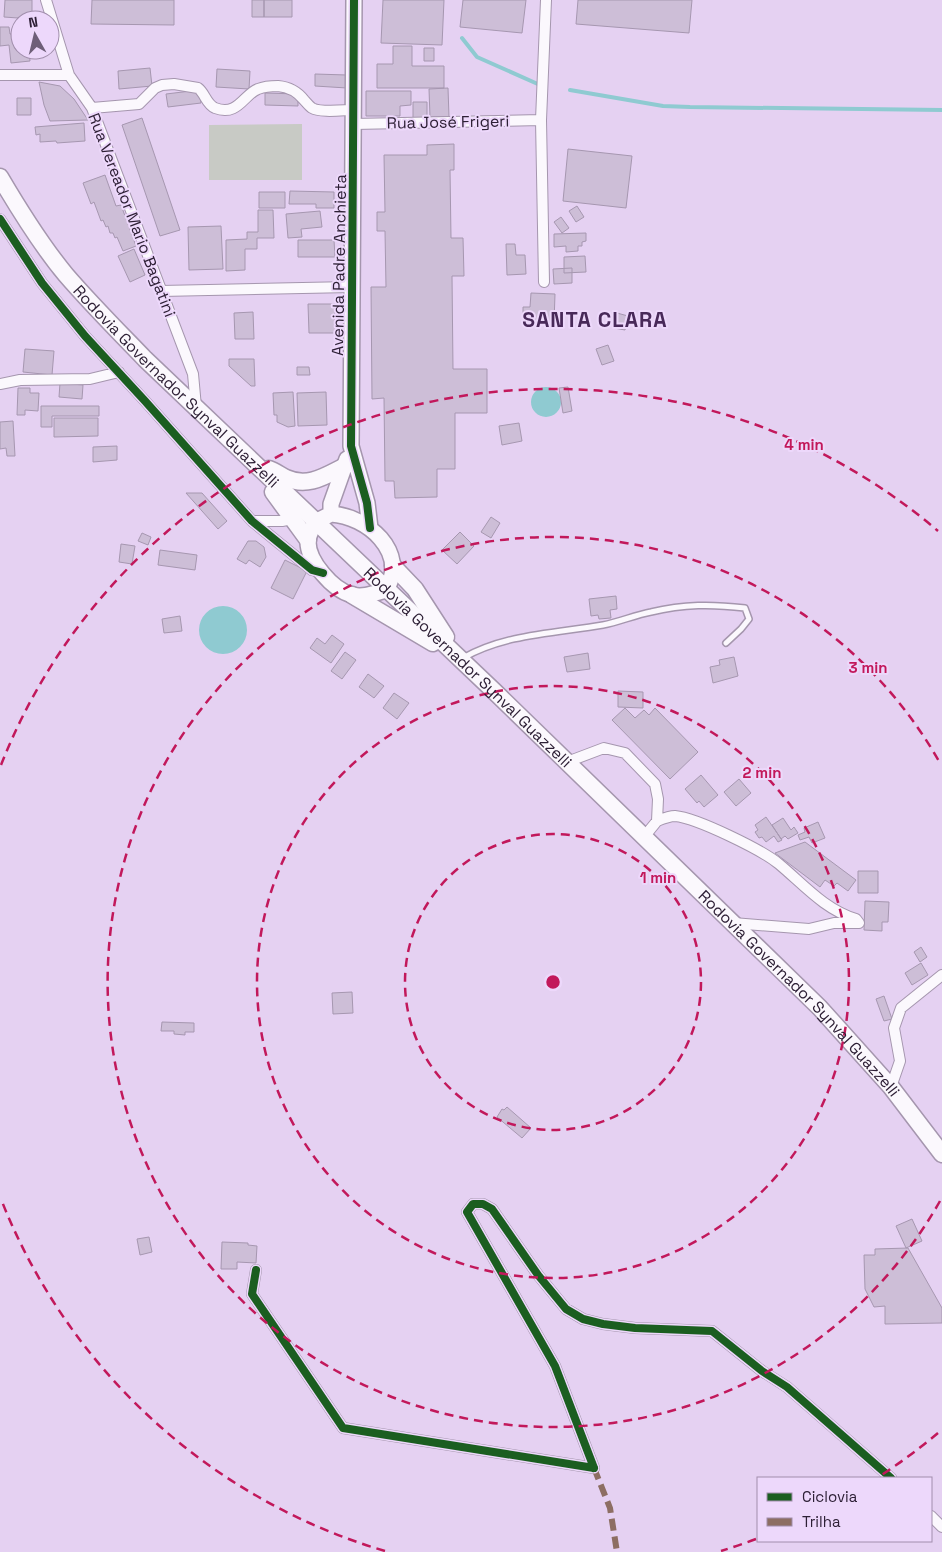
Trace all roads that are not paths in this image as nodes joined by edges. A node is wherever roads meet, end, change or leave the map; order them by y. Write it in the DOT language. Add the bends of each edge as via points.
graph roads {
  1 [pos="46,0"];
  2 [pos="354,0"];
  3 [pos="546,0"];
  4 [pos="0,75"];
  5 [pos="69,75"];
  6 [pos="92,108"];
  7 [pos="354,117"];
  8 [pos="541,120"];
  9 [pos="0,177"];
  10 [pos="0,220"];
  11 [pos="544,282"];
  12 [pos="351,287"];
  13 [pos="161,291"];
  14 [pos="119,372"];
  15 [pos="0,384"];
  16 [pos="196,407"];
  17 [pos="351,446"];
  18 [pos="259,466"];
  19 [pos="345,466"];
  20 [pos="331,514"];
  21 [pos="292,519"];
  22 [pos="252,521"];
  23 [pos="315,522"];
  24 [pos="370,528"];
  25 [pos="308,540"];
  26 [pos="393,566"];
  27 [pos="323,574"];
  28 [pos="386,590"];
  29 [pos="352,595"];
  30 [pos="726,643"];
  31 [pos="461,660"];
  32 [pos="567,762"];
  33 [pos="657,821"];
  34 [pos="644,837"];
  35 [pos="733,923"];
  36 [pos="942,975"];
  37 [pos="891,1087"];
  38 [pos="942,1154"];
  39 [pos="256,1270"];
  40 [pos="890,1477"];
  41 [pos="932,1517"];
  42 [pos="942,1526"];
  1 -- 5 [label="street, Rua Vereador Mario Bagatini"];
  2 -- 7 [label="street, Avenida Padre Anchieta"];
  3 -- 8 [label="street"];
  4 -- 5 [label="street"];
  5 -- 6 [label="street, Rua Vereador Mario Bagatini"];
  6 -- 7 [label="street, Rua José Frigeri" via="139,104 155,88 174,84 198,88 215,108 234,108 258,88 276,86 299,93 311,108"];
  6 -- 13 [label="street, Rua Vereador Mario Bagatini"];
  7 -- 8 [label="street, Rua José Frigeri"];
  7 -- 12 [label="street, Avenida Padre Anchieta"];
  8 -- 11 [label="street"];
  9 -- 16 [label="main road, Rodovia Governador Synval Guazzelli" via="38,238 66,275"];
  10 -- 14 [label="street" via="42,282"];
  12 -- 13 [label="street"];
  12 -- 17 [label="street, Avenida Padre Anchieta"];
  13 -- 16 [label="street, Rua Vereador Mario Bagatini" via="193,374"];
  14 -- 15 [label="street" via="90,379 20,380"];
  14 -- 22 [label="street"];
  16 -- 18 [label="main road, Rodovia Governador Synval Guazzelli"];
  17 -- 19 [label="street, Avenida Padre Anchieta"];
  17 -- 24 [label="street, Avenida Padre Anchieta" via="367,503"];
  18 -- 19 [label="main road" via="302,483 313,482"];
  18 -- 21 [label="main road"];
  18 -- 23 [label="main road, Rodovia Governador Synval Guazzelli"];
  19 -- 20 [label="street, Avenida Padre Anchieta" via="331,504"];
  20 -- 23 [label="street"];
  20 -- 24 [label="street" via="344,514"];
  21 -- 22 [label="street"];
  21 -- 25 [label="main road"];
  22 -- 27 [label="street" via="312,570"];
  23 -- 25 [label="street"];
  23 -- 28 [label="main road, Rodovia Governador Synval Guazzelli"];
  24 -- 26 [label="street" via="388,548"];
  25 -- 27 [label="street" via="311,554"];
  26 -- 28 [label="street" via="392,580"];
  26 -- 31 [label="main road" via="415,590"];
  27 -- 29 [label="street" via="339,589"];
  28 -- 29 [label="street" via="364,596"];
  28 -- 31 [label="main road, Rodovia Governador Synval Guazzelli"];
  29 -- 31 [label="main road"];
  30 -- 31 [label="lane" via="748,619 745,608 688,605 606,624 508,640 478,650"];
  31 -- 32 [label="main road, Rodovia Governador Synval Guazzelli"];
  32 -- 33 [label="street" via="604,748 625,753 655,784"];
  32 -- 34 [label="main road, Rodovia Governador Synval Guazzelli"];
  33 -- 34 [label="street"];
  33 -- 35 [label="street" via="674,816 736,838 777,862 813,894 858,923 834,923 809,929"];
  34 -- 35 [label="main road, Rodovia Governador Synval Guazzelli"];
  35 -- 37 [label="main road, Rodovia Governador Synval Guazzelli" via="820,1008"];
  36 -- 37 [label="street" via="901,1008 894,1028 900,1062"];
  37 -- 38 [label="main road, Rodovia Governador Synval Guazzelli"];
  39 -- 40 [label="street" via="252,1294 343,1428 594,1468 555,1366 467,1212 473,1204 482,1204 492,1210 566,1309 584,1319 603,1324 712,1331 787,1387"];
  41 -- 42 [label="street"];
}
